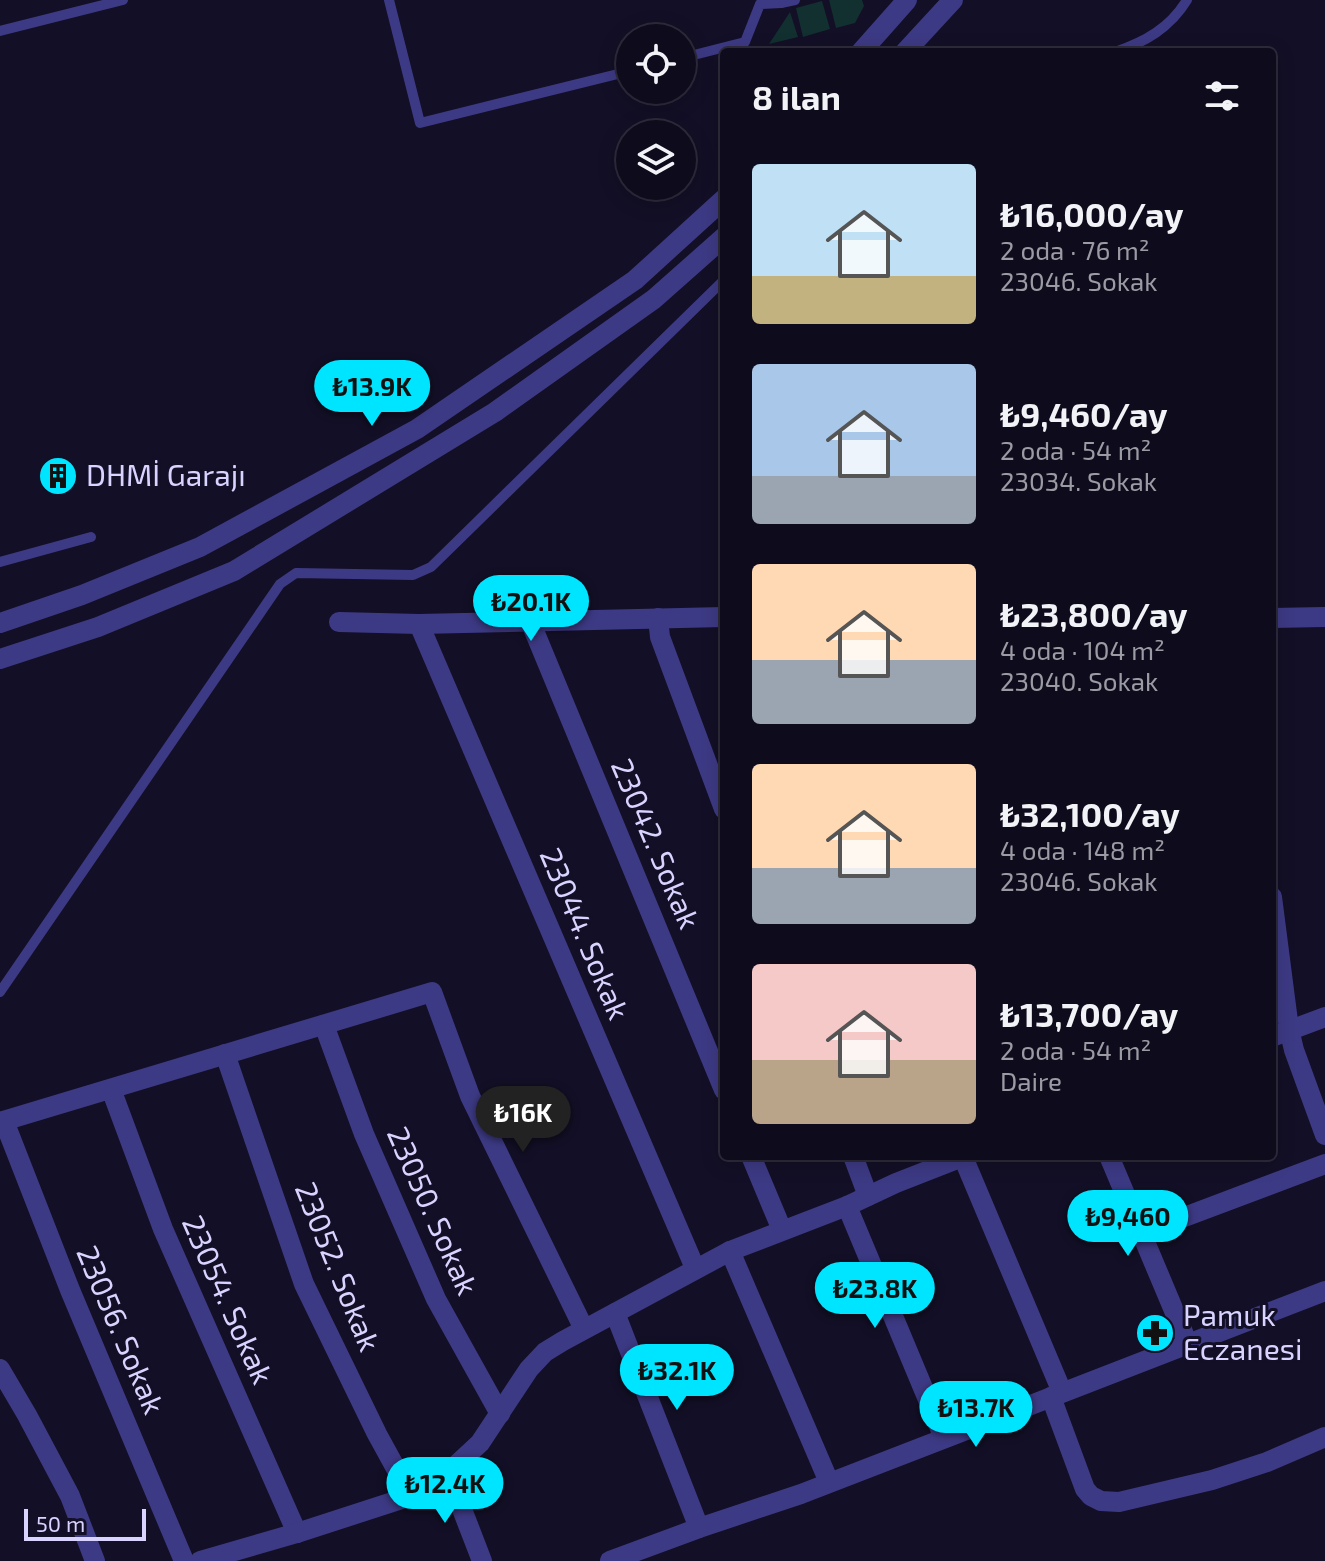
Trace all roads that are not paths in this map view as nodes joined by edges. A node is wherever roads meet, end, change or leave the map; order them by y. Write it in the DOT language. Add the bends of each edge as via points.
graph roads {
  1 [pos="123,0"];
  2 [pos="389,0"];
  3 [pos="795,0"];
  4 [pos="907,0"];
  5 [pos="953,0"];
  6 [pos="1187,0"];
  7 [pos="781,2"];
  8 [pos="0,31"];
  9 [pos="720,48"];
  10 [pos="721,48"];
  11 [pos="865,48"];
  12 [pos="909,48"];
  13 [pos="1126,48"];
  14 [pos="696,54"];
  15 [pos="616,74"];
  16 [pos="720,203"];
  17 [pos="720,241"];
  18 [pos="720,284"];
  19 [pos="91,537"];
  20 [pos="0,562"];
  21 [pos="720,617"];
  22 [pos="1325,617"];
  23 [pos="658,618"];
  24 [pos="1276,618"];
  25 [pos="530,621"];
  26 [pos="339,622"];
  27 [pos="0,623"];
  28 [pos="419,624"];
  29 [pos="0,659"];
  30 [pos="720,798"];
  31 [pos="1276,958"];
  32 [pos="0,992"];
  33 [pos="1325,1017"];
  34 [pos="324,1025"];
  35 [pos="1281,1034"];
  36 [pos="225,1054"];
  37 [pos="720,1080"];
  38 [pos="111,1089"];
  39 [pos="2,1122"];
  40 [pos="1325,1135"];
  41 [pos="753,1160"];
  42 [pos="854,1160"];
  43 [pos="954,1160"];
  44 [pos="966,1160"];
  45 [pos="1111,1160"];
  46 [pos="1325,1164"];
  47 [pos="868,1196"];
  48 [pos="847,1206"];
  49 [pos="782,1230"];
  50 [pos="1142,1233"];
  51 [pos="730,1251"];
  52 [pos="695,1268"];
  53 [pos="1325,1291"];
  54 [pos="615,1313"];
  55 [pos="584,1329"];
  56 [pos="1188,1344"];
  57 [pos="0,1369"];
  58 [pos="1056,1394"];
  59 [pos="500,1414"];
  60 [pos="1325,1437"];
  61 [pos="944,1438"];
  62 [pos="448,1473"];
  63 [pos="829,1482"];
  64 [pos="411,1496"];
  65 [pos="699,1528"];
  66 [pos="297,1533"];
  67 [pos="95,1561"];
  68 [pos="184,1561"];
  69 [pos="200,1561"];
  70 [pos="482,1561"];
  71 [pos="610,1561"];
  1 -- 8 [label="lane"];
  2 -- 15 [label="lane" via="420,123"];
  3 -- 7 [label="lane"];
  4 -- 11 [label="street"];
  5 -- 12 [label="street"];
  6 -- 13 [label="lane" via="1178,15"];
  7 -- 10 [label="lane" via="760,4 745,42"];
  9 -- 14 [label="lane"];
  16 -- 27 [label="street" via="635,280 417,429 200,547"];
  17 -- 29 [label="street" via="654,299 495,412 234,571 98,627"];
  18 -- 32 [label="lane" via="431,567 413,575 296,573 280,584"];
  19 -- 20 [label="lane"];
  21 -- 23 [label="street"];
  22 -- 24 [label="street"];
  23 -- 25 [label="street"];
  23 -- 30 [label="street" via="660,637"];
  25 -- 28 [label="street"];
  25 -- 37 [label="street, 23042. Sokak"];
  26 -- 28 [label="street"];
  28 -- 52 [label="street, 23044. Sokak"];
  31 -- 35 [label="street"];
  33 -- 35 [label="street"];
  34 -- 36 [label="street"];
  34 -- 55 [label="street" via="432,992 470,1096"];
  34 -- 59 [label="street, 23050. Sokak" via="364,1134 436,1299"];
  35 -- 40 [label="street" via="1294,1050"];
  36 -- 38 [label="street"];
  36 -- 64 [label="street, 23052. Sokak" via="304,1284"];
  38 -- 39 [label="street"];
  38 -- 66 [label="street, 23054. Sokak" via="163,1229"];
  39 -- 68 [label="street, 23056. Sokak"];
  41 -- 49 [label="street"];
  42 -- 47 [label="street"];
  43 -- 47 [label="street"];
  44 -- 58 [label="street"];
  45 -- 50 [label="street"];
  46 -- 50 [label="street"];
  47 -- 48 [label="street"];
  48 -- 49 [label="street"];
  48 -- 61 [label="street"];
  49 -- 51 [label="street"];
  50 -- 56 [label="street"];
  51 -- 52 [label="street"];
  51 -- 63 [label="street"];
  52 -- 54 [label="street"];
  53 -- 56 [label="street"];
  54 -- 55 [label="street"];
  54 -- 65 [label="street"];
  55 -- 59 [label="street" via="545,1352"];
  56 -- 58 [label="street"];
  57 -- 67 [label="street" via="70,1496"];
  58 -- 60 [label="street" via="1085,1489 1101,1501 1119,1502 1212,1480"];
  58 -- 61 [label="street"];
  59 -- 62 [label="street" via="480,1443"];
  61 -- 63 [label="street"];
  62 -- 64 [label="street"];
  62 -- 70 [label="street"];
  63 -- 65 [label="street"];
  64 -- 66 [label="street"];
  65 -- 71 [label="street"];
  66 -- 69 [label="street"];
}
